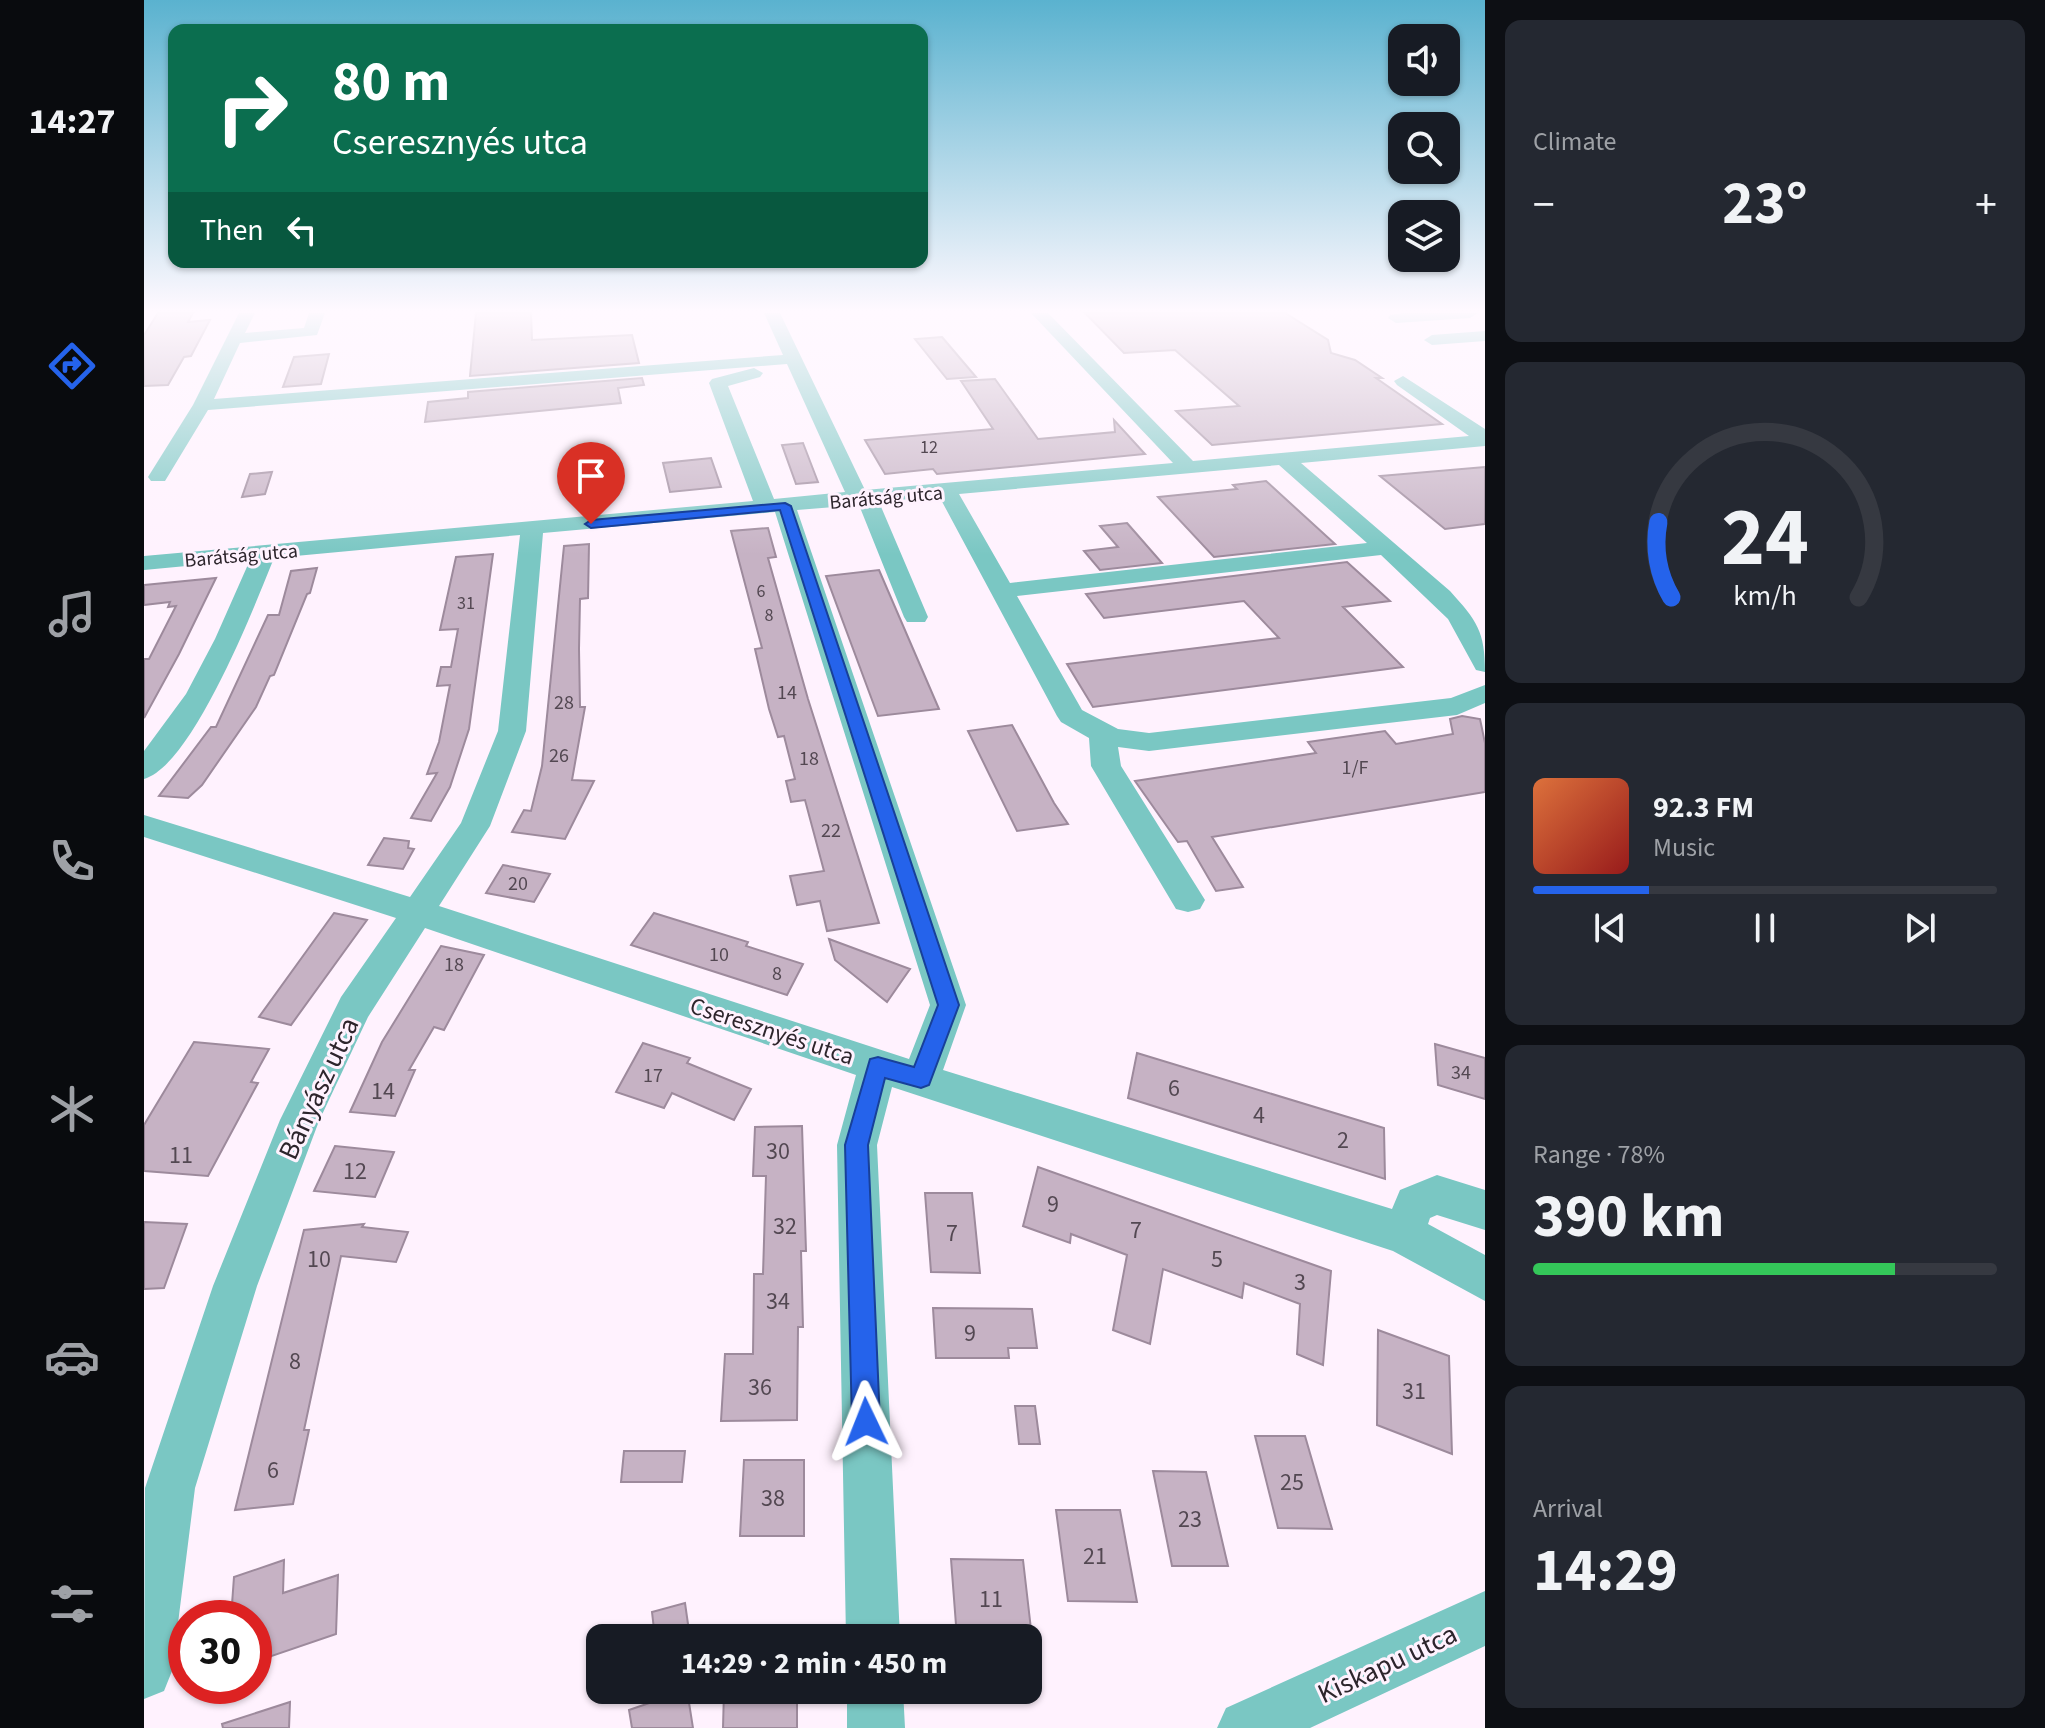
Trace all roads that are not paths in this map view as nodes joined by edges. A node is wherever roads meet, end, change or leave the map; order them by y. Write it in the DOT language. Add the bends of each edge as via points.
graph roads {
  1 [pos="207,394"];
  2 [pos="366,394"];
  3 [pos="723,394"];
  4 [pos="810,394"];
  5 [pos="1117,394"];
  6 [pos="1421,394"];
  7 [pos="202,405"];
  8 [pos="1485,439"];
  9 [pos="1283,458"];
  10 [pos="1188,467"];
  11 [pos="158,477"];
  12 [pos="947,491"];
  13 [pos="863,499"];
  14 [pos="776,507"];
  15 [pos="532,529"];
  16 [pos="1385,548"];
  17 [pos="265,552"];
  18 [pos="144,563"];
  19 [pos="1002,591"];
  20 [pos="916,617"];
  21 [pos="1485,664"];
  22 [pos="1485,693"];
  23 [pos="1103,735"];
  24 [pos="144,769"];
  25 [pos="144,826"];
  26 [pos="1188,900"];
  27 [pos="420,913"];
  28 [pos="878,1066"];
  29 [pos="921,1078"];
  30 [pos="1485,1210"];
  31 [pos="1403,1233"];
  32 [pos="1485,1279"];
  33 [pos="1485,1618"];
  34 [pos="873,1624"];
  35 [pos="144,1671"];
  36 [pos="875,1704"];
  37 [pos="876,1728"];
  38 [pos="1246,1728"];
  1 -- 7 [label="street"];
  2 -- 7 [label="street"];
  3 -- 14 [label="street"];
  4 -- 13 [label="street"];
  5 -- 10 [label="street"];
  6 -- 8 [label="street"];
  7 -- 11 [label="street"];
  8 -- 9 [label="street, Barátság utca" via="1337,448"];
  9 -- 10 [label="street, Barátság utca"];
  9 -- 16 [label="street"];
  10 -- 12 [label="street, Barátság utca"];
  12 -- 13 [label="street, Barátság utca"];
  12 -- 19 [label="street"];
  13 -- 14 [label="street, Barátság utca"];
  13 -- 20 [label="street"];
  14 -- 15 [label="street, Barátság utca"];
  14 -- 29 [label="street" via="948,1005"];
  15 -- 17 [label="street, Barátság utca"];
  15 -- 27 [label="street, Bányász utca" via="512,731 475,826"];
  16 -- 19 [label="street"];
  16 -- 21 [label="street" via="1459,616"];
  17 -- 18 [label="street, Barátság utca"];
  17 -- 24 [label="street" via="210,682 165,748"];
  19 -- 23 [label="street" via="1071,716"];
  22 -- 23 [label="street" via="1457,706 1149,742"];
  23 -- 26 [label="street" via="1106,766"];
  25 -- 27 [label="street, Cseresznyés utca"];
  27 -- 28 [label="street, Cseresznyés utca"];
  27 -- 35 [label="street, Bányász utca" via="354,1008 300,1120 235,1286 170,1488"];
  28 -- 29 [label="street, Cseresznyés utca"];
  28 -- 34 [label="street" via="857,1145"];
  29 -- 31 [label="street, Cseresznyés utca"];
  30 -- 31 [label="street" via="1437,1195 1415,1204"];
  31 -- 32 [label="street, Cseresznyés utca"];
  33 -- 38 [label="street, Kiskapu utca"];
  36 -- 37 [label="street"];
}
